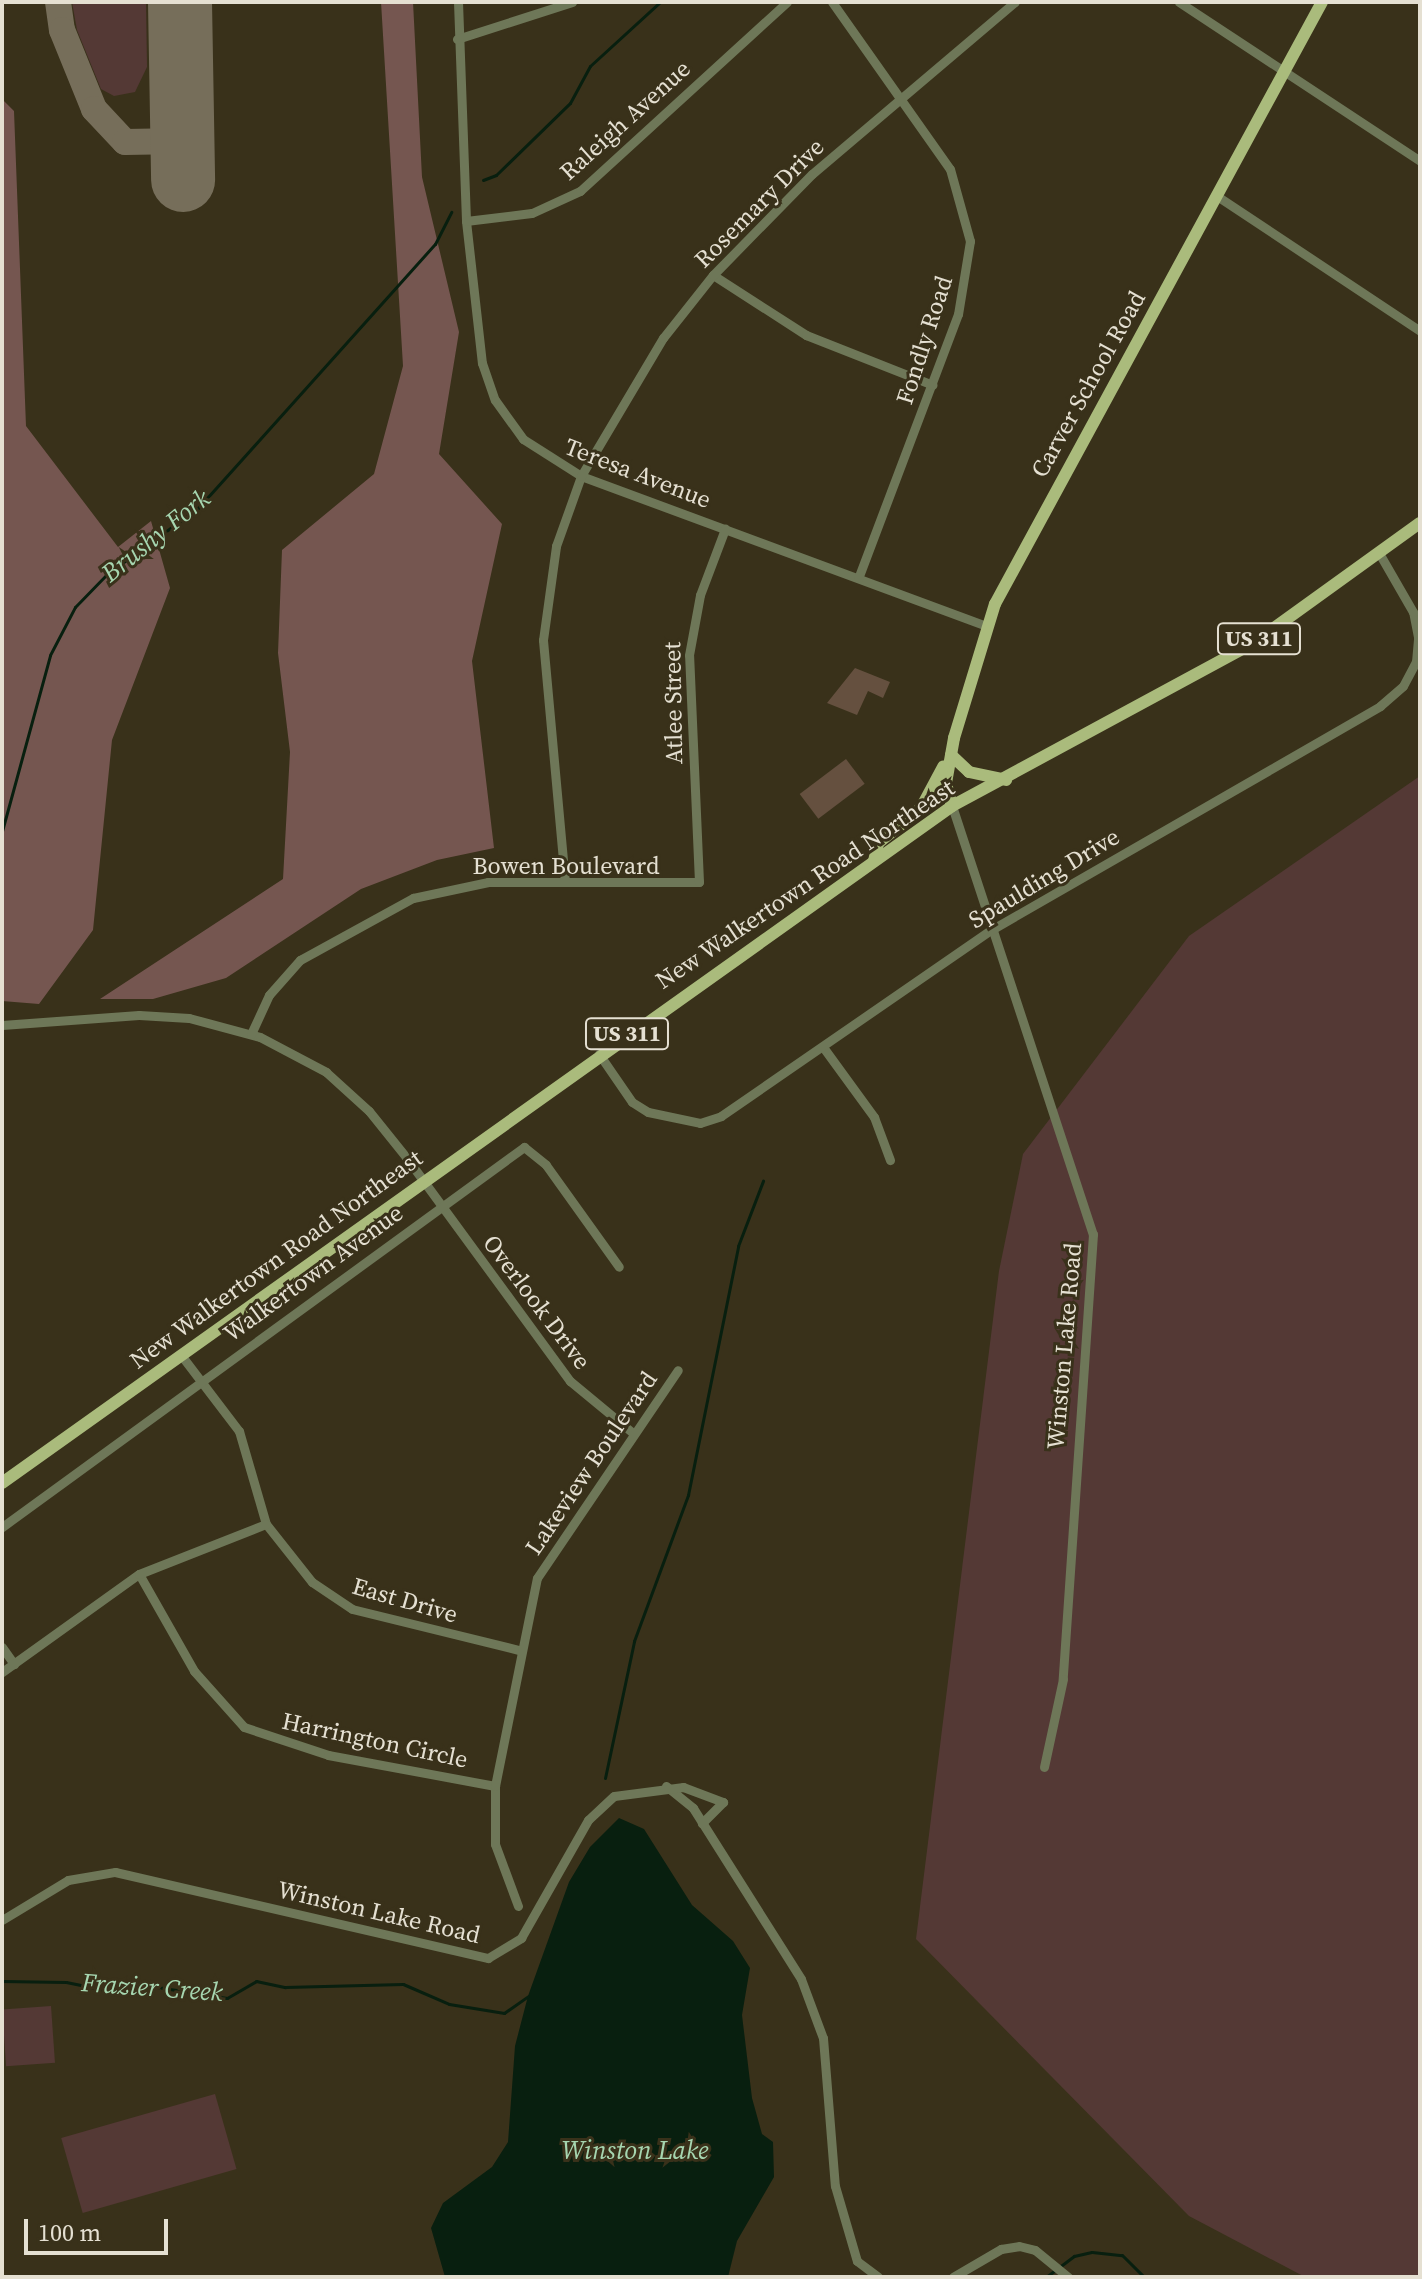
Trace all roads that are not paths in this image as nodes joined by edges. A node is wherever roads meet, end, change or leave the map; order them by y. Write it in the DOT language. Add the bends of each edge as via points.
graph roads {
  1 [pos="458,2"];
  2 [pos="572,2"];
  3 [pos="787,2"];
  4 [pos="832,2"];
  5 [pos="1015,2"];
  6 [pos="1179,2"];
  7 [pos="1322,2"];
  8 [pos="457,39"];
  9 [pos="1285,70"];
  10 [pos="904,99"];
  11 [pos="1420,161"];
  12 [pos="1217,196"];
  13 [pos="466,221"];
  14 [pos="713,275"];
  15 [pos="1420,331"];
  16 [pos="933,385"];
  17 [pos="581,476"];
  18 [pos="1420,523"];
  19 [pos="725,529"];
  20 [pos="1379,553"];
  21 [pos="858,578"];
  22 [pos="986,626"];
  23 [pos="951,755"];
  24 [pos="1006,780"];
  25 [pos="952,806"];
  26 [pos="874,861"];
  27 [pos="565,882"];
  28 [pos="699,882"];
  29 [pos="991,930"];
  30 [pos="2,1025"];
  31 [pos="251,1034"];
  32 [pos="823,1047"];
  33 [pos="599,1054"];
  34 [pos="890,1160"];
  35 [pos="423,1180"];
  36 [pos="442,1206"];
  37 [pos="619,1267"];
  38 [pos="181,1355"];
  39 [pos="678,1370"];
  40 [pos="198,1380"];
  41 [pos="634,1434"];
  42 [pos="2,1483"];
  43 [pos="266,1524"];
  44 [pos="2,1527"];
  45 [pos="139,1574"];
  46 [pos="2,1647"];
  47 [pos="519,1650"];
  48 [pos="14,1664"];
  49 [pos="2,1672"];
  50 [pos="1044,1767"];
  51 [pos="495,1786"];
  52 [pos="666,1786"];
  53 [pos="702,1823"];
  54 [pos="518,1906"];
  55 [pos="2,1920"];
  56 [pos="878,2277"];
  57 [pos="953,2277"];
  58 [pos="1068,2277"];
  1 -- 8 [label="street, Teresa Avenue"];
  2 -- 8 [label="street"];
  3 -- 13 [label="street, Raleigh Avenue" via="580,191 532,213"];
  4 -- 10 [label="street, Fondly Road"];
  5 -- 10 [label="street, Rosemary Drive"];
  6 -- 9 [label="street"];
  7 -- 9 [label="main road, Carver School Road"];
  8 -- 13 [label="street, Teresa Avenue"];
  9 -- 11 [label="street"];
  9 -- 12 [label="main road, Carver School Road"];
  10 -- 14 [label="street, Rosemary Drive" via="812,174"];
  10 -- 16 [label="street, Fondly Road" via="950,169 969,223 967,280"];
  12 -- 15 [label="street"];
  12 -- 22 [label="main road, Carver School Road"];
  13 -- 17 [label="street, Teresa Avenue" via="482,363 495,400 535,449"];
  14 -- 16 [label="street" via="806,335"];
  14 -- 17 [label="street, Rosemary Drive" via="663,338"];
  16 -- 21 [label="street, Fondly Road"];
  17 -- 19 [label="street, Teresa Avenue"];
  17 -- 27 [label="street, Rosemary Drive" via="556,546 543,640"];
  18 -- 20 [label="main road, New Walkertown Road Northeast / US 311"];
  19 -- 21 [label="street, Teresa Avenue"];
  19 -- 28 [label="street, Atlee Street" via="690,643"];
  20 -- 24 [label="main road, New Walkertown Road Northeast / US 311" via="1252,644"];
  20 -- 29 [label="street, Spaulding Drive" via="1413,612 1418,637 1416,662 1403,686 1380,706"];
  21 -- 22 [label="street, Teresa Avenue"];
  22 -- 23 [label="main road, Carver School Road"];
  23 -- 24 [label="main road" via="969,772"];
  23 -- 25 [label="main road, Carver School Road" via="946,783"];
  23 -- 26 [label="main road" via="921,808 878,843"];
  24 -- 25 [label="main road, New Walkertown Road Northeast / US 311"];
  25 -- 26 [label="main road, New Walkertown Road Northeast / US 311"];
  25 -- 29 [label="street, Winston Lake Road"];
  26 -- 33 [label="main road, New Walkertown Road Northeast / US 311"];
  27 -- 28 [label="street, Bowen Boulevard"];
  27 -- 31 [label="street, Bowen Boulevard" via="468,884 392,906 291,968 269,995"];
  29 -- 32 [label="street, Spaulding Drive"];
  29 -- 50 [label="street, Winston Lake Road" via="1093,1234 1063,1679"];
  30 -- 31 [label="street" via="157,1016"];
  31 -- 35 [label="street" via="308,1061 359,1100"];
  32 -- 33 [label="street, Spaulding Drive" via="721,1116 700,1123 675,1121 632,1102"];
  32 -- 34 [label="street" via="874,1117"];
  33 -- 35 [label="main road, New Walkertown Road Northeast / US 311"];
  35 -- 36 [label="street, Overlook Drive"];
  35 -- 38 [label="main road, New Walkertown Road Northeast / US 311"];
  36 -- 37 [label="street, Walkertown Avenue" via="528,1146"];
  36 -- 40 [label="street, Walkertown Avenue"];
  36 -- 41 [label="street, Overlook Drive" via="570,1381"];
  38 -- 40 [label="street, East Drive"];
  38 -- 42 [label="main road, New Walkertown Road Northeast / US 311"];
  39 -- 41 [label="street, Lakeview Boulevard"];
  40 -- 43 [label="street, East Drive" via="239,1431"];
  40 -- 44 [label="street, Walkertown Avenue"];
  41 -- 47 [label="street, Lakeview Boulevard" via="553,1547 537,1578"];
  43 -- 45 [label="street"];
  43 -- 47 [label="street, East Drive" via="300,1569 340,1603"];
  45 -- 48 [label="street"];
  45 -- 51 [label="street, Harrington Circle" via="194,1671 244,1727 328,1755"];
  46 -- 48 [label="street"];
  47 -- 51 [label="street, Lakeview Boulevard"];
  48 -- 49 [label="street"];
  51 -- 54 [label="street, Lakeview Boulevard" via="495,1844"];
  52 -- 53 [label="street"];
  52 -- 53 [label="street, Winston Lake Road" via="723,1802"];
  52 -- 55 [label="street, Winston Lake Road" via="622,1793 597,1810 521,1938 496,1957 458,1954 115,1872 68,1880"];
  53 -- 56 [label="street" via="801,1979 823,2038 835,2186 857,2261"];
  57 -- 58 [label="street" via="1001,2249 1019,2246 1035,2250"];
}
